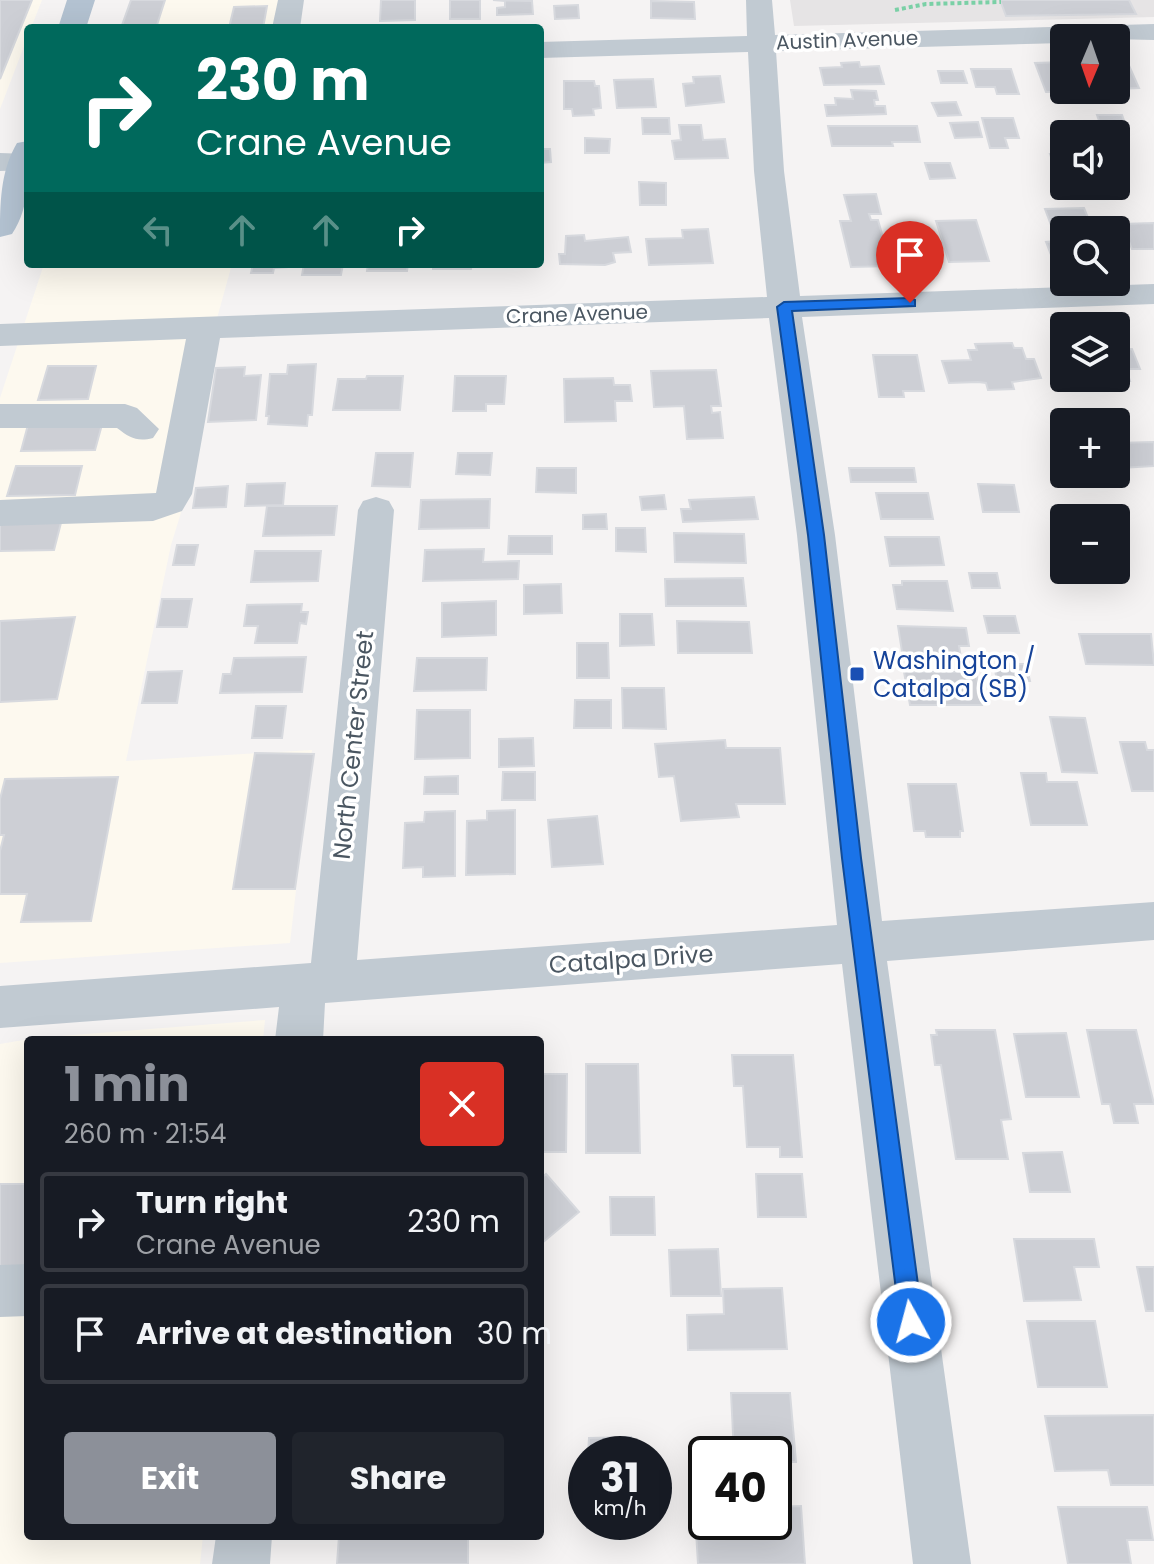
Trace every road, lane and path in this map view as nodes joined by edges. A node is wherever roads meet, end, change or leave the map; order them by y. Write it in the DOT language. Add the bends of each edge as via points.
graph roads {
  1 [pos="81,0"];
  2 [pos="291,0"];
  3 [pos="759,0"];
  4 [pos="916,0"];
  5 [pos="966,0"];
  6 [pos="926,4"];
  7 [pos="972,14"];
  8 [pos="73,24"];
  9 [pos="287,24"];
  10 [pos="1154,32"];
  11 [pos="762,43"];
  12 [pos="544,50"];
  13 [pos="17,158"];
  14 [pos="6,195"];
  15 [pos="0,227"];
  16 [pos="1154,294"];
  17 [pos="784,307"];
  18 [pos="205,327"];
  19 [pos="0,335"];
  20 [pos="0,416"];
  21 [pos="141,429"];
  22 [pos="376,510"];
  23 [pos="0,513"];
  24 [pos="1154,921"];
  25 [pos="862,943"];
  26 [pos="318,982"];
  27 [pos="1,1010"];
  28 [pos="300,1036"];
  29 [pos="24,1290"];
  30 [pos="0,1291"];
  31 [pos="244,1540"];
  32 [pos="241,1564"];
  33 [pos="942,1564"];
  1 -- 8 [label="main road"];
  2 -- 9 [label="street"];
  3 -- 11 [label="street"];
  4 -- 6 [label="path"];
  5 -- 7 [label="path"];
  10 -- 11 [label="street, Austin Avenue"];
  11 -- 12 [label="street, Austin Avenue"];
  11 -- 17 [label="street"];
  13 -- 14 [label="main road"];
  14 -- 15 [label="main road"];
  16 -- 17 [label="street, Crane Avenue"];
  17 -- 18 [label="street, Crane Avenue"];
  17 -- 25 [label="street" via="816,535"];
  18 -- 19 [label="street, Crane Avenue"];
  18 -- 23 [label="street" via="169,502 153,508"];
  20 -- 21 [label="street" via="125,416"];
  22 -- 26 [label="street, North Center Street"];
  24 -- 25 [label="street, Catalpa Drive"];
  25 -- 26 [label="street, Catalpa Drive"];
  25 -- 33 [label="street"];
  26 -- 27 [label="street, Catalpa Drive"];
  26 -- 28 [label="street, North Center Street"];
  29 -- 30 [label="street"];
  31 -- 32 [label="street"];
}
